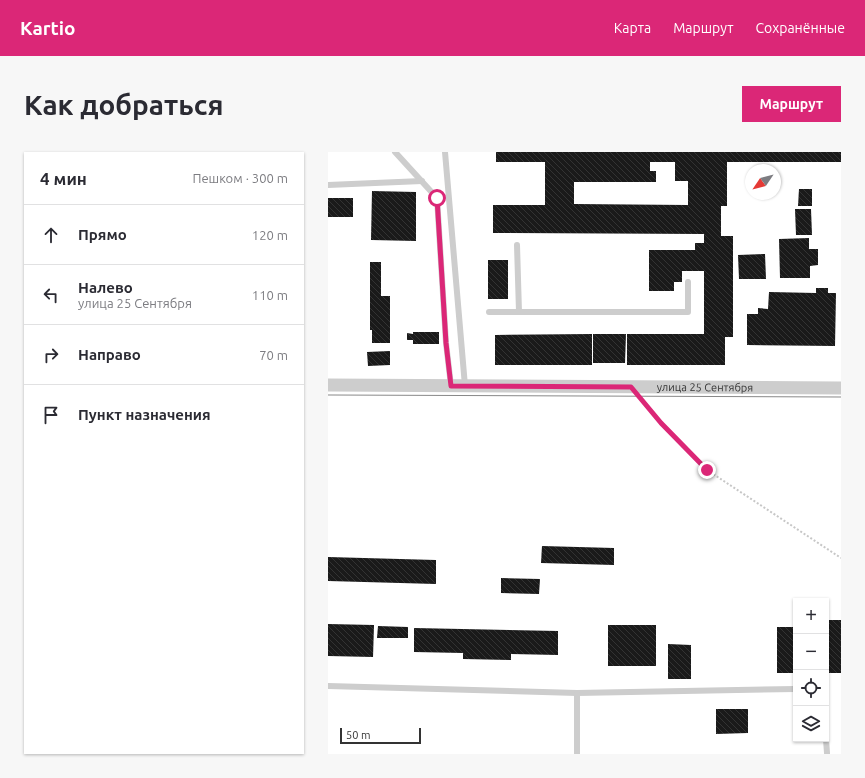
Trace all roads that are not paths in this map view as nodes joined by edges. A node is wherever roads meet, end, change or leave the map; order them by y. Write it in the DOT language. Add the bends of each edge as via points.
graph roads {
  1 [pos="395,152"];
  2 [pos="445,152"];
  3 [pos="422,181"];
  4 [pos="328,185"];
  5 [pos="517,245"];
  6 [pos="688,282"];
  7 [pos="489,312"];
  8 [pos="519,312"];
  9 [pos="328,385"];
  10 [pos="451,386"];
  11 [pos="465,386"];
  12 [pos="841,388"];
  13 [pos="328,686"];
  14 [pos="793,688"];
  15 [pos="578,693"];
  16 [pos="826,742"];
  17 [pos="827,753"];
  18 [pos="577,754"];
  1 -- 3 [label="lane"];
  2 -- 11 [label="lane"];
  3 -- 4 [label="lane"];
  3 -- 10 [label="lane" via="437,198"];
  5 -- 8 [label="lane"];
  6 -- 8 [label="lane" via="688,312"];
  7 -- 8 [label="lane"];
  9 -- 10 [label="street, улица 25 Сентября"];
  10 -- 11 [label="street, улица 25 Сентября"];
  11 -- 12 [label="street, улица 25 Сентября"];
  13 -- 15 [label="lane"];
  14 -- 15 [label="lane"];
  15 -- 18 [label="lane"];
  16 -- 17 [label="lane"];
}
